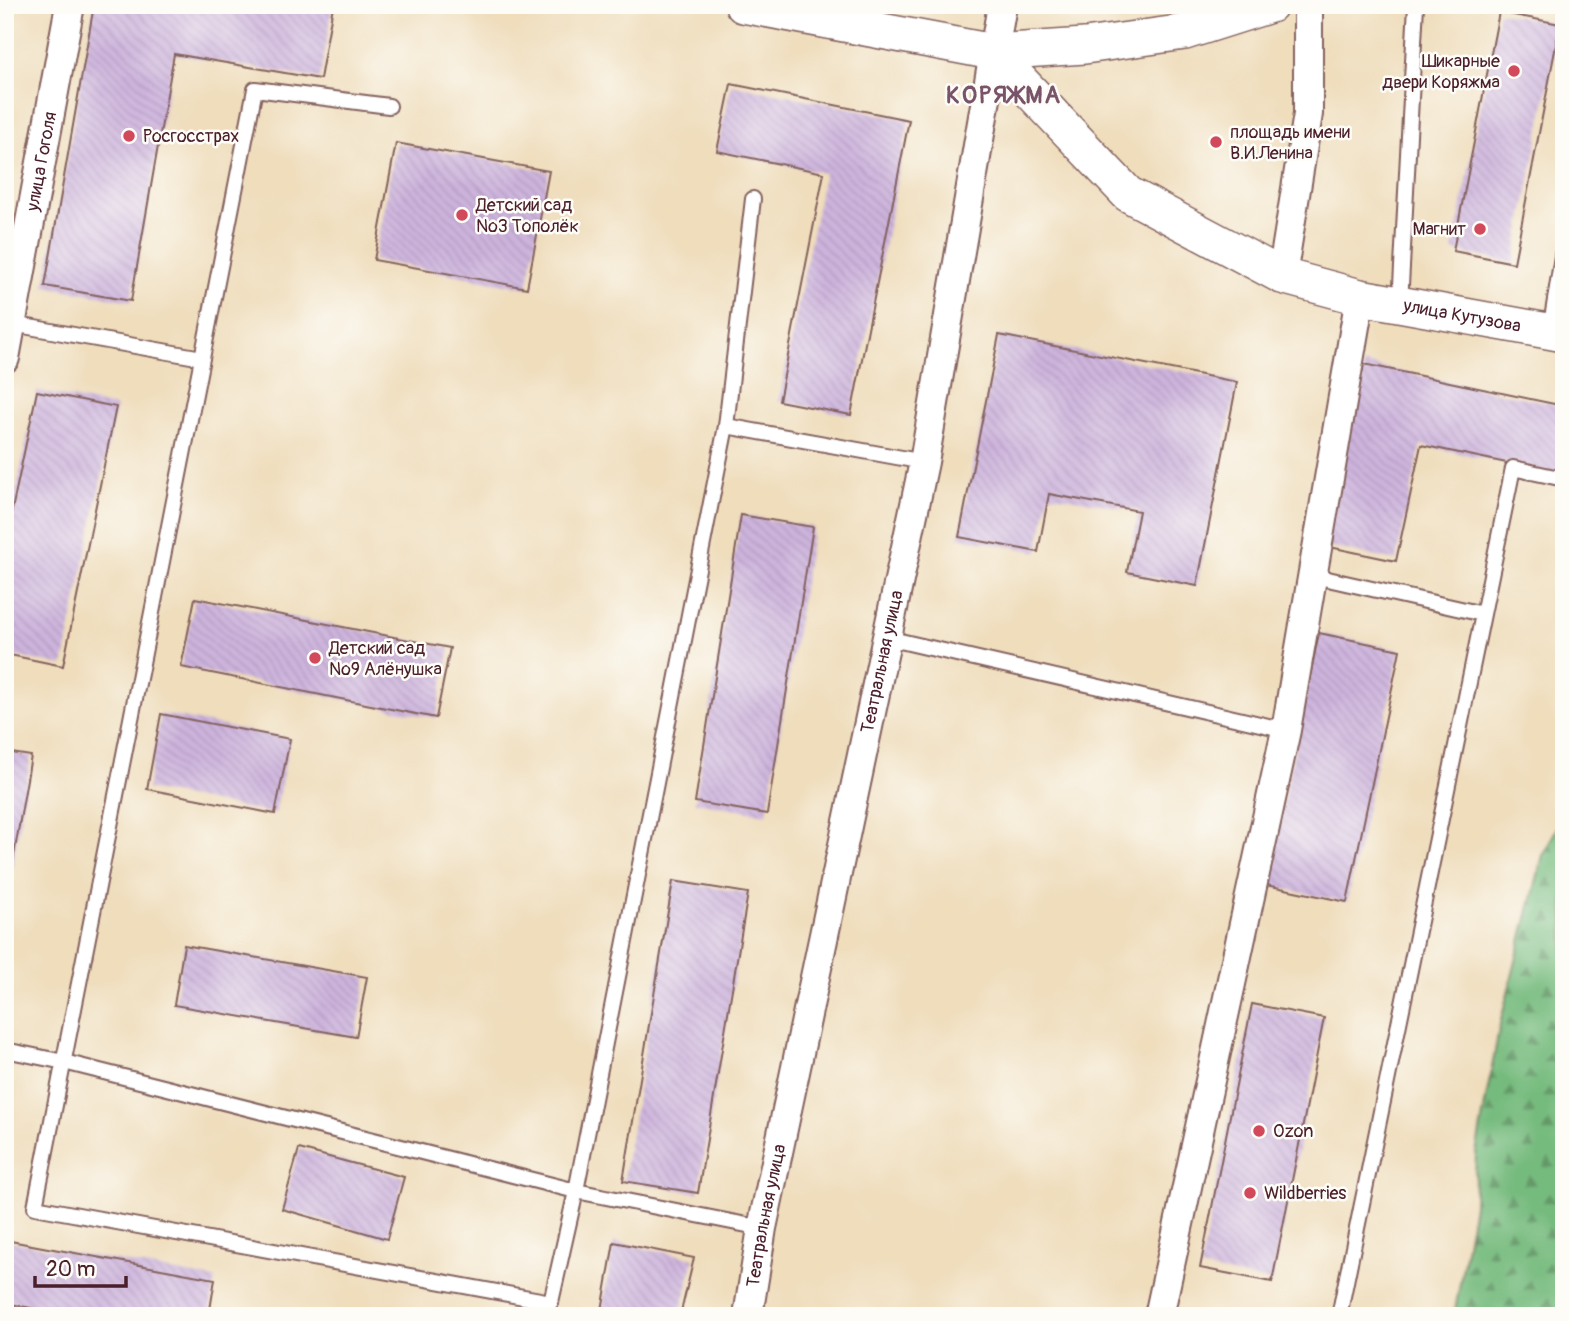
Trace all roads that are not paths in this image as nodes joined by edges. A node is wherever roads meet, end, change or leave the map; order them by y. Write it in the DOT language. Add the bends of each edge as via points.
graph roads {
  1 [pos="70,5"];
  2 [pos="743,5"];
  3 [pos="1002,5"];
  4 [pos="1270,5"];
  5 [pos="1308,5"];
  6 [pos="1416,5"];
  7 [pos="993,52"];
  8 [pos="389,106"];
  9 [pos="753,199"];
  10 [pos="1564,244"];
  11 [pos="1282,276"];
  12 [pos="1360,297"];
  13 [pos="1399,304"];
  14 [pos="9,324"];
  15 [pos="1557,332"];
  16 [pos="5,358"];
  17 [pos="202,358"];
  18 [pos="726,426"];
  19 [pos="924,462"];
  20 [pos="1564,479"];
  21 [pos="1310,575"];
  22 [pos="1483,614"];
  23 [pos="887,638"];
  24 [pos="1286,730"];
  25 [pos="5,1050"];
  26 [pos="64,1062"];
  27 [pos="576,1191"];
  28 [pos="762,1228"];
  29 [pos="748,1316"];
  30 [pos="1159,1316"];
  31 [pos="1339,1316"];
  1 -- 14 [label="street, улица Гоголя"];
  2 -- 7 [label="street"];
  3 -- 7 [label="street, Театральная улица"];
  4 -- 7 [label="street" via="1185,33"];
  5 -- 11 [label="street" via="1308,114"];
  6 -- 13 [label="lane"];
  7 -- 11 [label="street" via="1128,194"];
  7 -- 19 [label="street, Театральная улица"];
  8 -- 17 [label="lane" via="255,89"];
  9 -- 18 [label="lane"];
  10 -- 15 [label="lane"];
  11 -- 12 [label="street"];
  12 -- 13 [label="street, улица Кутузова"];
  12 -- 21 [label="street"];
  13 -- 15 [label="street, улица Кутузова"];
  14 -- 16 [label="street, улица Гоголя"];
  14 -- 17 [label="lane"];
  17 -- 26 [label="lane"];
  18 -- 19 [label="lane"];
  18 -- 27 [label="lane"];
  19 -- 23 [label="street, Театральная улица"];
  20 -- 22 [label="lane" via="1513,468"];
  21 -- 22 [label="lane"];
  21 -- 24 [label="street"];
  22 -- 31 [label="lane"];
  23 -- 24 [label="lane"];
  23 -- 28 [label="street, Театральная улица"];
  24 -- 30 [label="street"];
  25 -- 26 [label="lane"];
  26 -- 27 [label="lane"];
  26 -- 27 [label="lane" via="35,1207 551,1302"];
  27 -- 28 [label="lane"];
  28 -- 29 [label="street, Театральная улица"];
}
